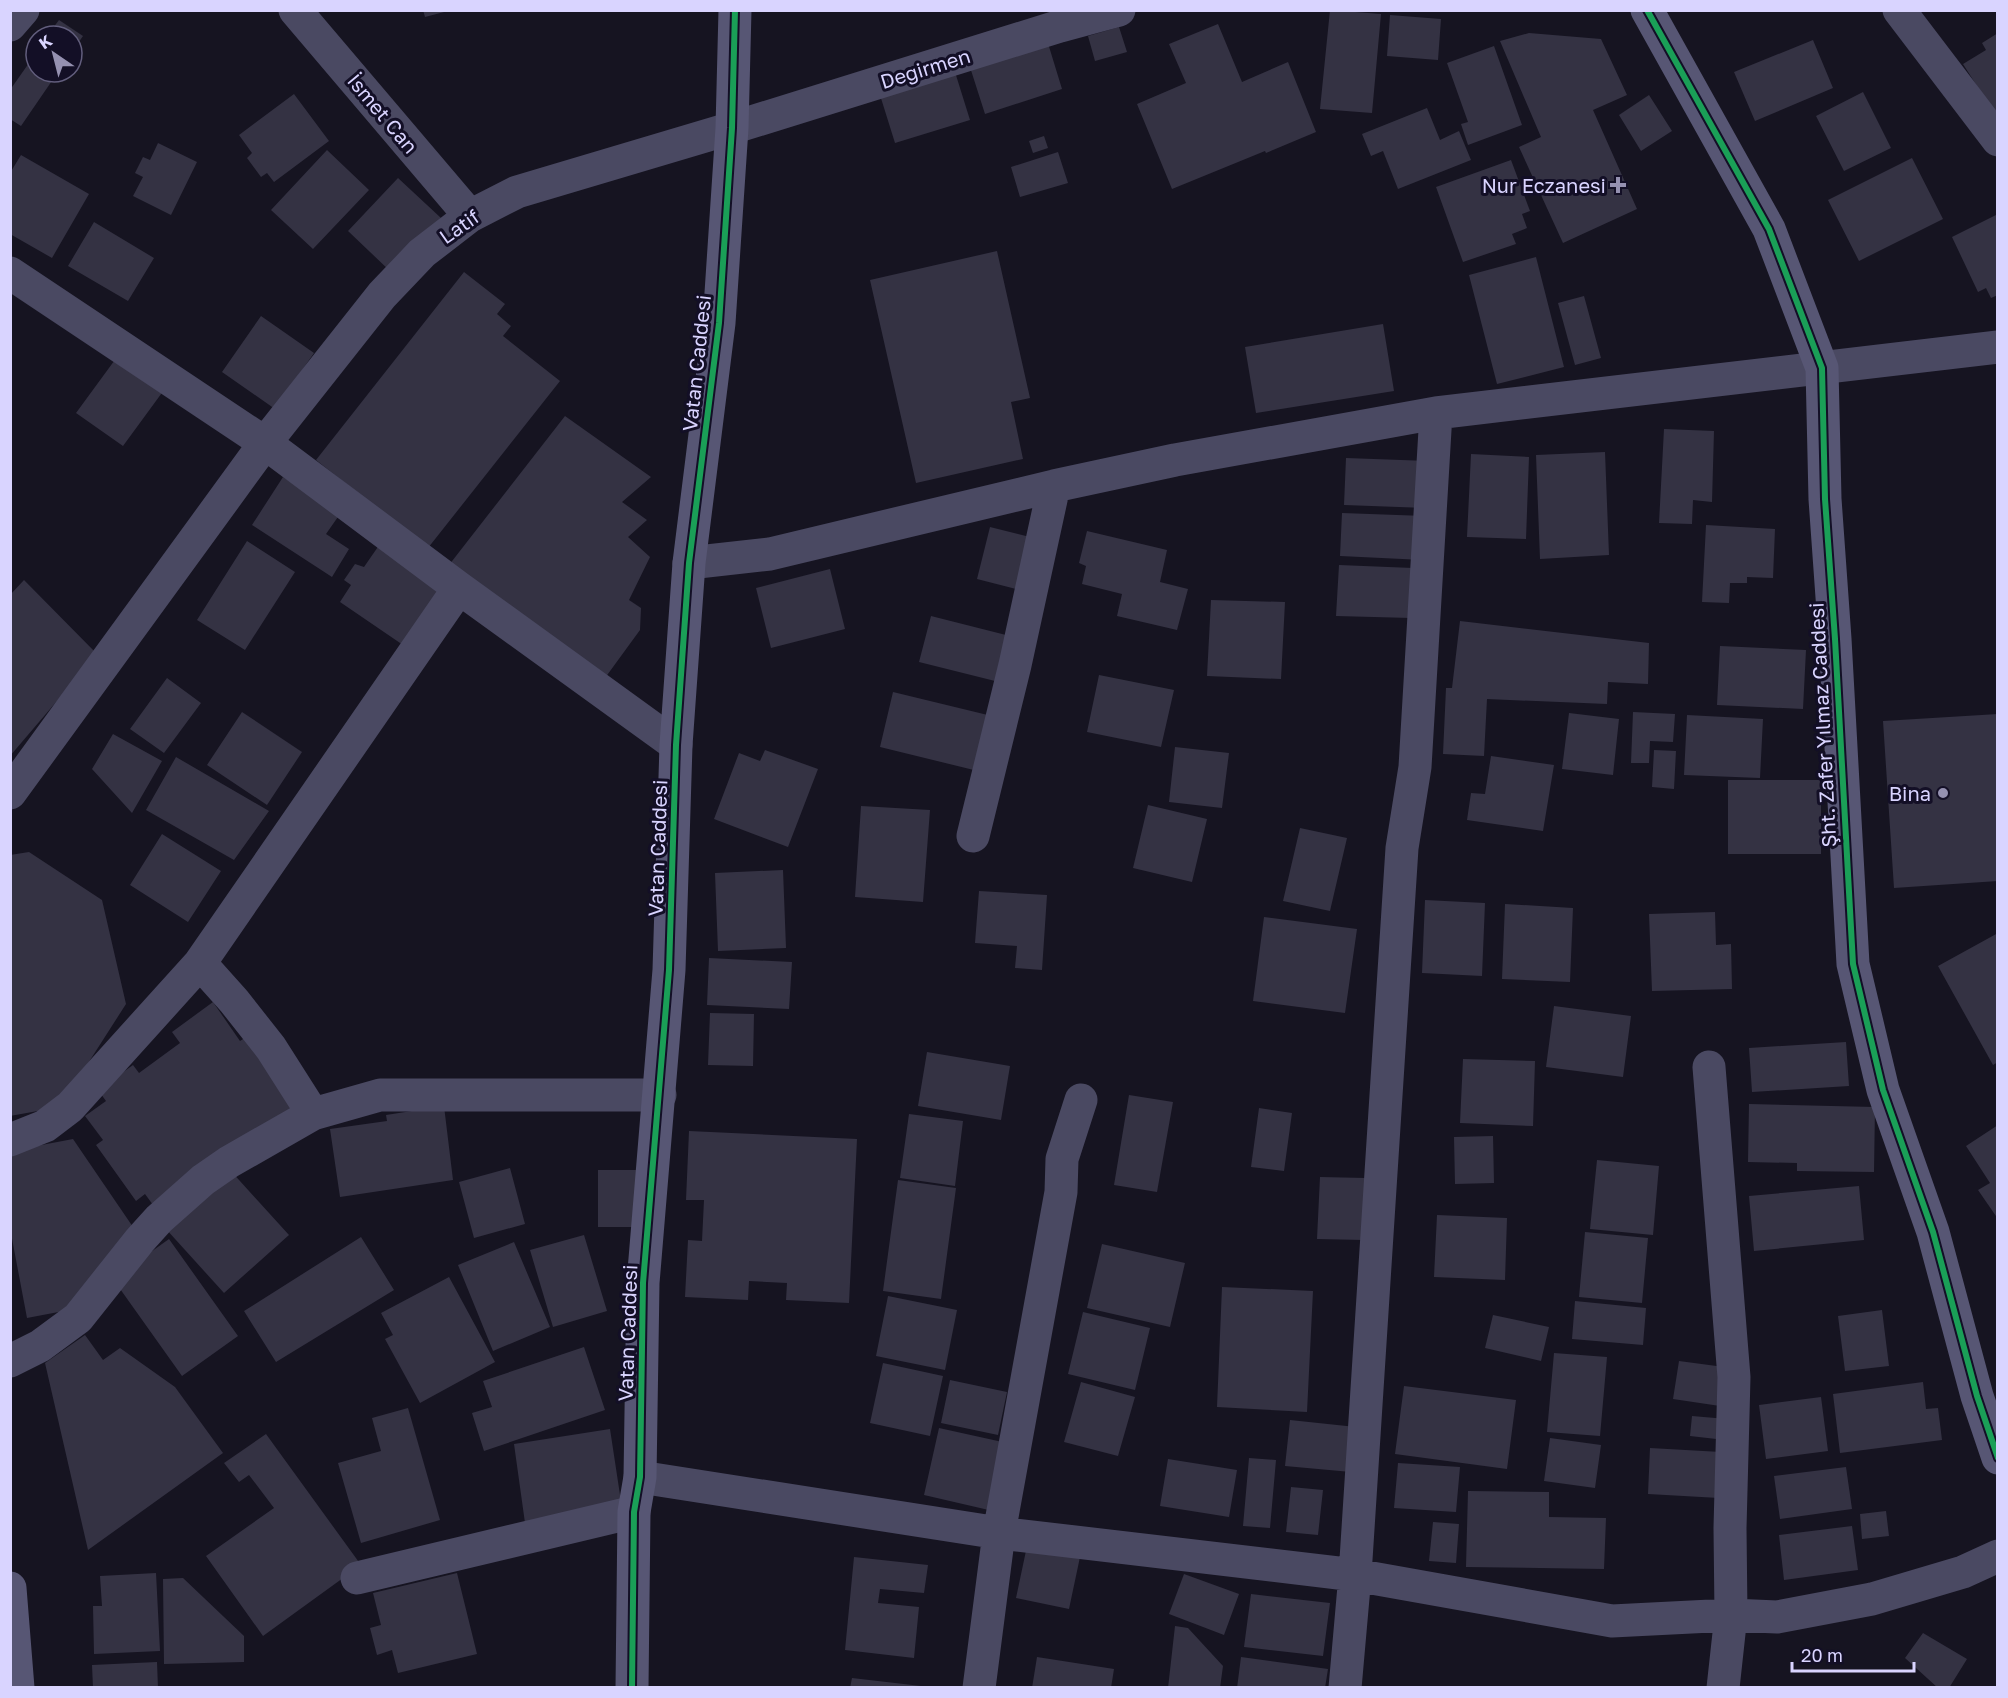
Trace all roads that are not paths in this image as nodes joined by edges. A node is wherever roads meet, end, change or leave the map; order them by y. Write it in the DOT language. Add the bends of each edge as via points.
graph roads {
  1 [pos="23,10"];
  2 [pos="295,10"];
  3 [pos="735,10"];
  4 [pos="1119,10"];
  5 [pos="1647,10"];
  6 [pos="1899,10"];
  7 [pos="10,25"];
  8 [pos="732,128"];
  9 [pos="1998,140"];
  10 [pos="470,216"];
  11 [pos="10,273"];
  12 [pos="1998,347"];
  13 [pos="1822,368"];
  14 [pos="1436,413"];
  15 [pos="265,442"];
  16 [pos="1054,486"];
  17 [pos="689,563"];
  18 [pos="459,588"];
  19 [pos="676,745"];
  20 [pos="10,793"];
  21 [pos="973,836"];
  22 [pos="200,963"];
  23 [pos="1709,1067"];
  24 [pos="660,1095"];
  25 [pos="1081,1100"];
  26 [pos="313,1114"];
  27 [pos="10,1140"];
  28 [pos="10,1361"];
  29 [pos="1998,1458"];
  30 [pos="640,1477"];
  31 [pos="634,1512"];
  32 [pos="999,1533"];
  33 [pos="1998,1556"];
  34 [pos="1355,1575"];
  35 [pos="357,1578"];
  36 [pos="10,1588"];
  37 [pos="1731,1615"];
  38 [pos="18,1688"];
  39 [pos="632,1688"];
  40 [pos="979,1688"];
  41 [pos="1346,1688"];
  42 [pos="1723,1688"];
  1 -- 7 [label="street"];
  2 -- 10 [label="street, İsmet Can"];
  3 -- 8 [label="street, Vatan Caddesi"];
  4 -- 8 [label="street, Değirmen"];
  5 -- 13 [label="street, Şht. Zafer Yılmaz Caddesi" via="1769,230"];
  6 -- 9 [label="street"];
  8 -- 10 [label="street, Latif" via="517,192"];
  8 -- 17 [label="street, Vatan Caddesi" via="719,323"];
  10 -- 15 [label="street, Latif" via="422,253 382,295"];
  11 -- 15 [label="street"];
  12 -- 13 [label="street"];
  13 -- 14 [label="street"];
  13 -- 29 [label="street, Şht. Zafer Yılmaz Caddesi" via="1825,500 1853,964 1883,1090 1933,1232 1977,1396"];
  14 -- 16 [label="street" via="1174,460"];
  14 -- 34 [label="street" via="1415,767 1401,860"];
  15 -- 18 [label="street"];
  15 -- 20 [label="street, Latif"];
  16 -- 17 [label="street" via="770,554"];
  16 -- 21 [label="street"];
  17 -- 19 [label="street, Vatan Caddesi"];
  18 -- 19 [label="street"];
  18 -- 22 [label="street"];
  19 -- 24 [label="street, Vatan Caddesi" via="669,970"];
  22 -- 26 [label="street" via="271,1048"];
  22 -- 27 [label="street" via="70,1107 45,1126"];
  23 -- 37 [label="street" via="1734,1377"];
  24 -- 26 [label="street" via="380,1095"];
  24 -- 30 [label="street, Vatan Caddesi" via="643,1282"];
  25 -- 32 [label="street" via="1062,1159 1061,1192"];
  26 -- 28 [label="street" via="203,1180 146,1233 78,1318 40,1346"];
  30 -- 31 [label="street, Vatan Caddesi"];
  30 -- 32 [label="street"];
  31 -- 35 [label="street"];
  31 -- 39 [label="street, Vatan Caddesi"];
  32 -- 34 [label="street"];
  32 -- 40 [label="street"];
  33 -- 37 [label="street" via="1963,1572 1872,1599 1777,1617"];
  34 -- 37 [label="street" via="1612,1621"];
  34 -- 41 [label="street"];
  36 -- 38 [label="street"];
  37 -- 42 [label="street"];
}
